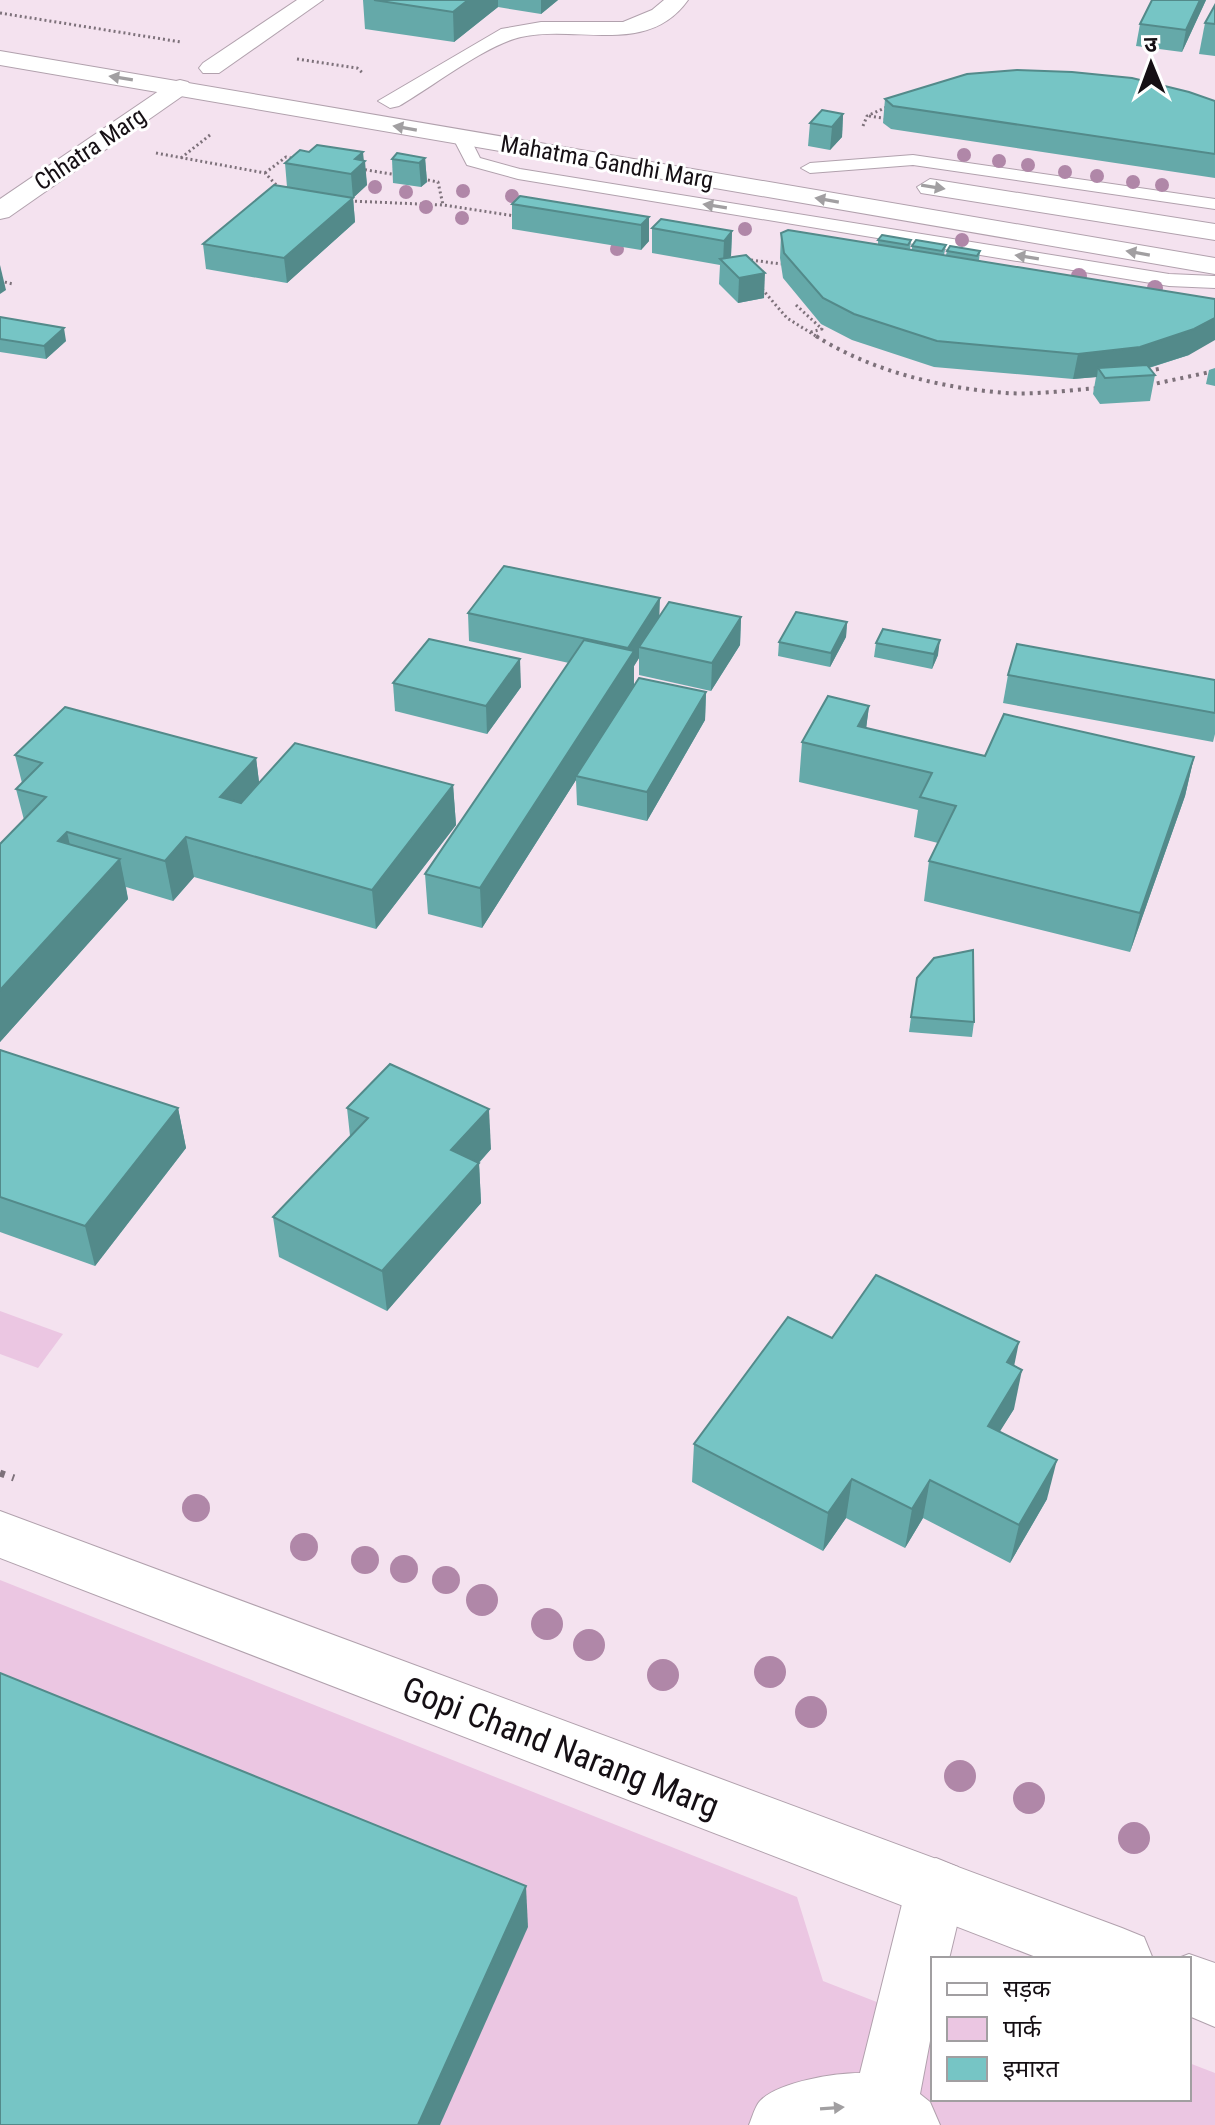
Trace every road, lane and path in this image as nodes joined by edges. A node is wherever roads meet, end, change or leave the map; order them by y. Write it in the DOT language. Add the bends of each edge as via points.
graph roads {
  1 [pos="312,0"];
  2 [pos="677,0"];
  3 [pos="0,33"];
  4 [pos="31,38"];
  5 [pos="0,58"];
  6 [pos="211,68"];
  7 [pos="181,75"];
  8 [pos="252,75"];
  9 [pos="307,86"];
  10 [pos="390,101"];
  11 [pos="895,103"];
  12 [pos="484,116"];
  13 [pos="867,116"];
  14 [pos="891,119"];
  15 [pos="862,130"];
  16 [pos="215,131"];
  17 [pos="462,138"];
  18 [pos="143,151"];
  19 [pos="181,158"];
  20 [pos="301,160"];
  21 [pos="779,163"];
  22 [pos="348,167"];
  23 [pos="810,168"];
  24 [pos="265,173"];
  25 [pos="408,177"];
  26 [pos="423,179"];
  27 [pos="882,179"];
  28 [pos="282,190"];
  29 [pos="344,200"];
  30 [pos="1215,204"];
  31 [pos="443,205"];
  32 [pos="862,206"];
  33 [pos="0,211"];
  34 [pos="520,217"];
  35 [pos="1215,232"];
  36 [pos="752,252"];
  37 [pos="751,260"];
  38 [pos="781,264"];
  39 [pos="1215,266"];
  40 [pos="751,269"];
  41 [pos="0,281"];
  42 [pos="1215,282"];
  43 [pos="13,284"];
  44 [pos="760,287"];
  45 [pos="802,304"];
  46 [pos="810,333"];
  47 [pos="1157,365"];
  48 [pos="1148,371"];
  49 [pos="1215,371"];
  50 [pos="1145,386"];
  51 [pos="1105,388"];
  52 [pos="0,1534"];
  53 [pos="936,1888"];
  54 [pos="1117,1957"];
  55 [pos="1191,1986"];
  56 [pos="1215,1995"];
  57 [pos="896,2117"];
  58 [pos="782,2125"];
  1 -- 6 [label="main road"];
  2 -- 10 [label="main road" via="656,20 622,30 516,31"];
  3 -- 4 [label="main road"];
  7 -- 5 [label="main road, Mahatma Gandhi Marg, one-way"];
  6 -- 7 [label="main road, Mahatma Gandhi Marg"];
  6 -- 8 [label="main road, Mahatma Gandhi Marg"];
  17 -- 7 [label="main road, Mahatma Gandhi Marg, one-way"];
  7 -- 33 [label="main road, Chhatra Marg"];
  9 -- 10 [label="main road, Mahatma Gandhi Marg"];
  10 -- 12 [label="main road, Mahatma Gandhi Marg"];
  11 -- 13 [label="path"];
  13 -- 14 [label="path"];
  13 -- 15 [label="path"];
  16 -- 19 [label="path"];
  32 -- 17 [label="main road, Mahatma Gandhi Marg, one-way"];
  42 -- 17 [label="lane, one-way" via="1169,280 518,174 473,161"];
  18 -- 19 [label="path"];
  19 -- 24 [label="path"];
  20 -- 24 [label="path" via="286,157"];
  21 -- 23 [label="main road"];
  22 -- 25 [label="path"];
  23 -- 27 [label="main road"];
  23 -- 30 [label="lane" via="913,160"];
  24 -- 28 [label="path"];
  26 -- 31 [label="path" via="438,182"];
  27 -- 32 [label="main road"];
  27 -- 35 [label="main road, one-way"];
  29 -- 31 [label="path"];
  31 -- 34 [label="path"];
  39 -- 32 [label="main road, Mahatma Gandhi Marg, one-way"];
  36 -- 37 [label="path"];
  37 -- 38 [label="path"];
  37 -- 40 [label="path"];
  41 -- 43 [label="path"];
  44 -- 46 [label="path" via="787,318"];
  45 -- 46 [label="path" via="796,305 822,329"];
  46 -- 51 [label="path" via="839,351 923,381 1007,393"];
  47 -- 48 [label="path" via="1163,368"];
  49 -- 50 [label="path"];
  52 -- 53 [label="main road, Gopi Chand Narang Marg"];
  53 -- 54 [label="main road, Gopi Chand Narang Marg"];
  53 -- 57 [label="main road" via="903,2015"];
  55 -- 56 [label="main road"];
  58 -- 57 [label="main road, one-way" via="818,2109"];
}
